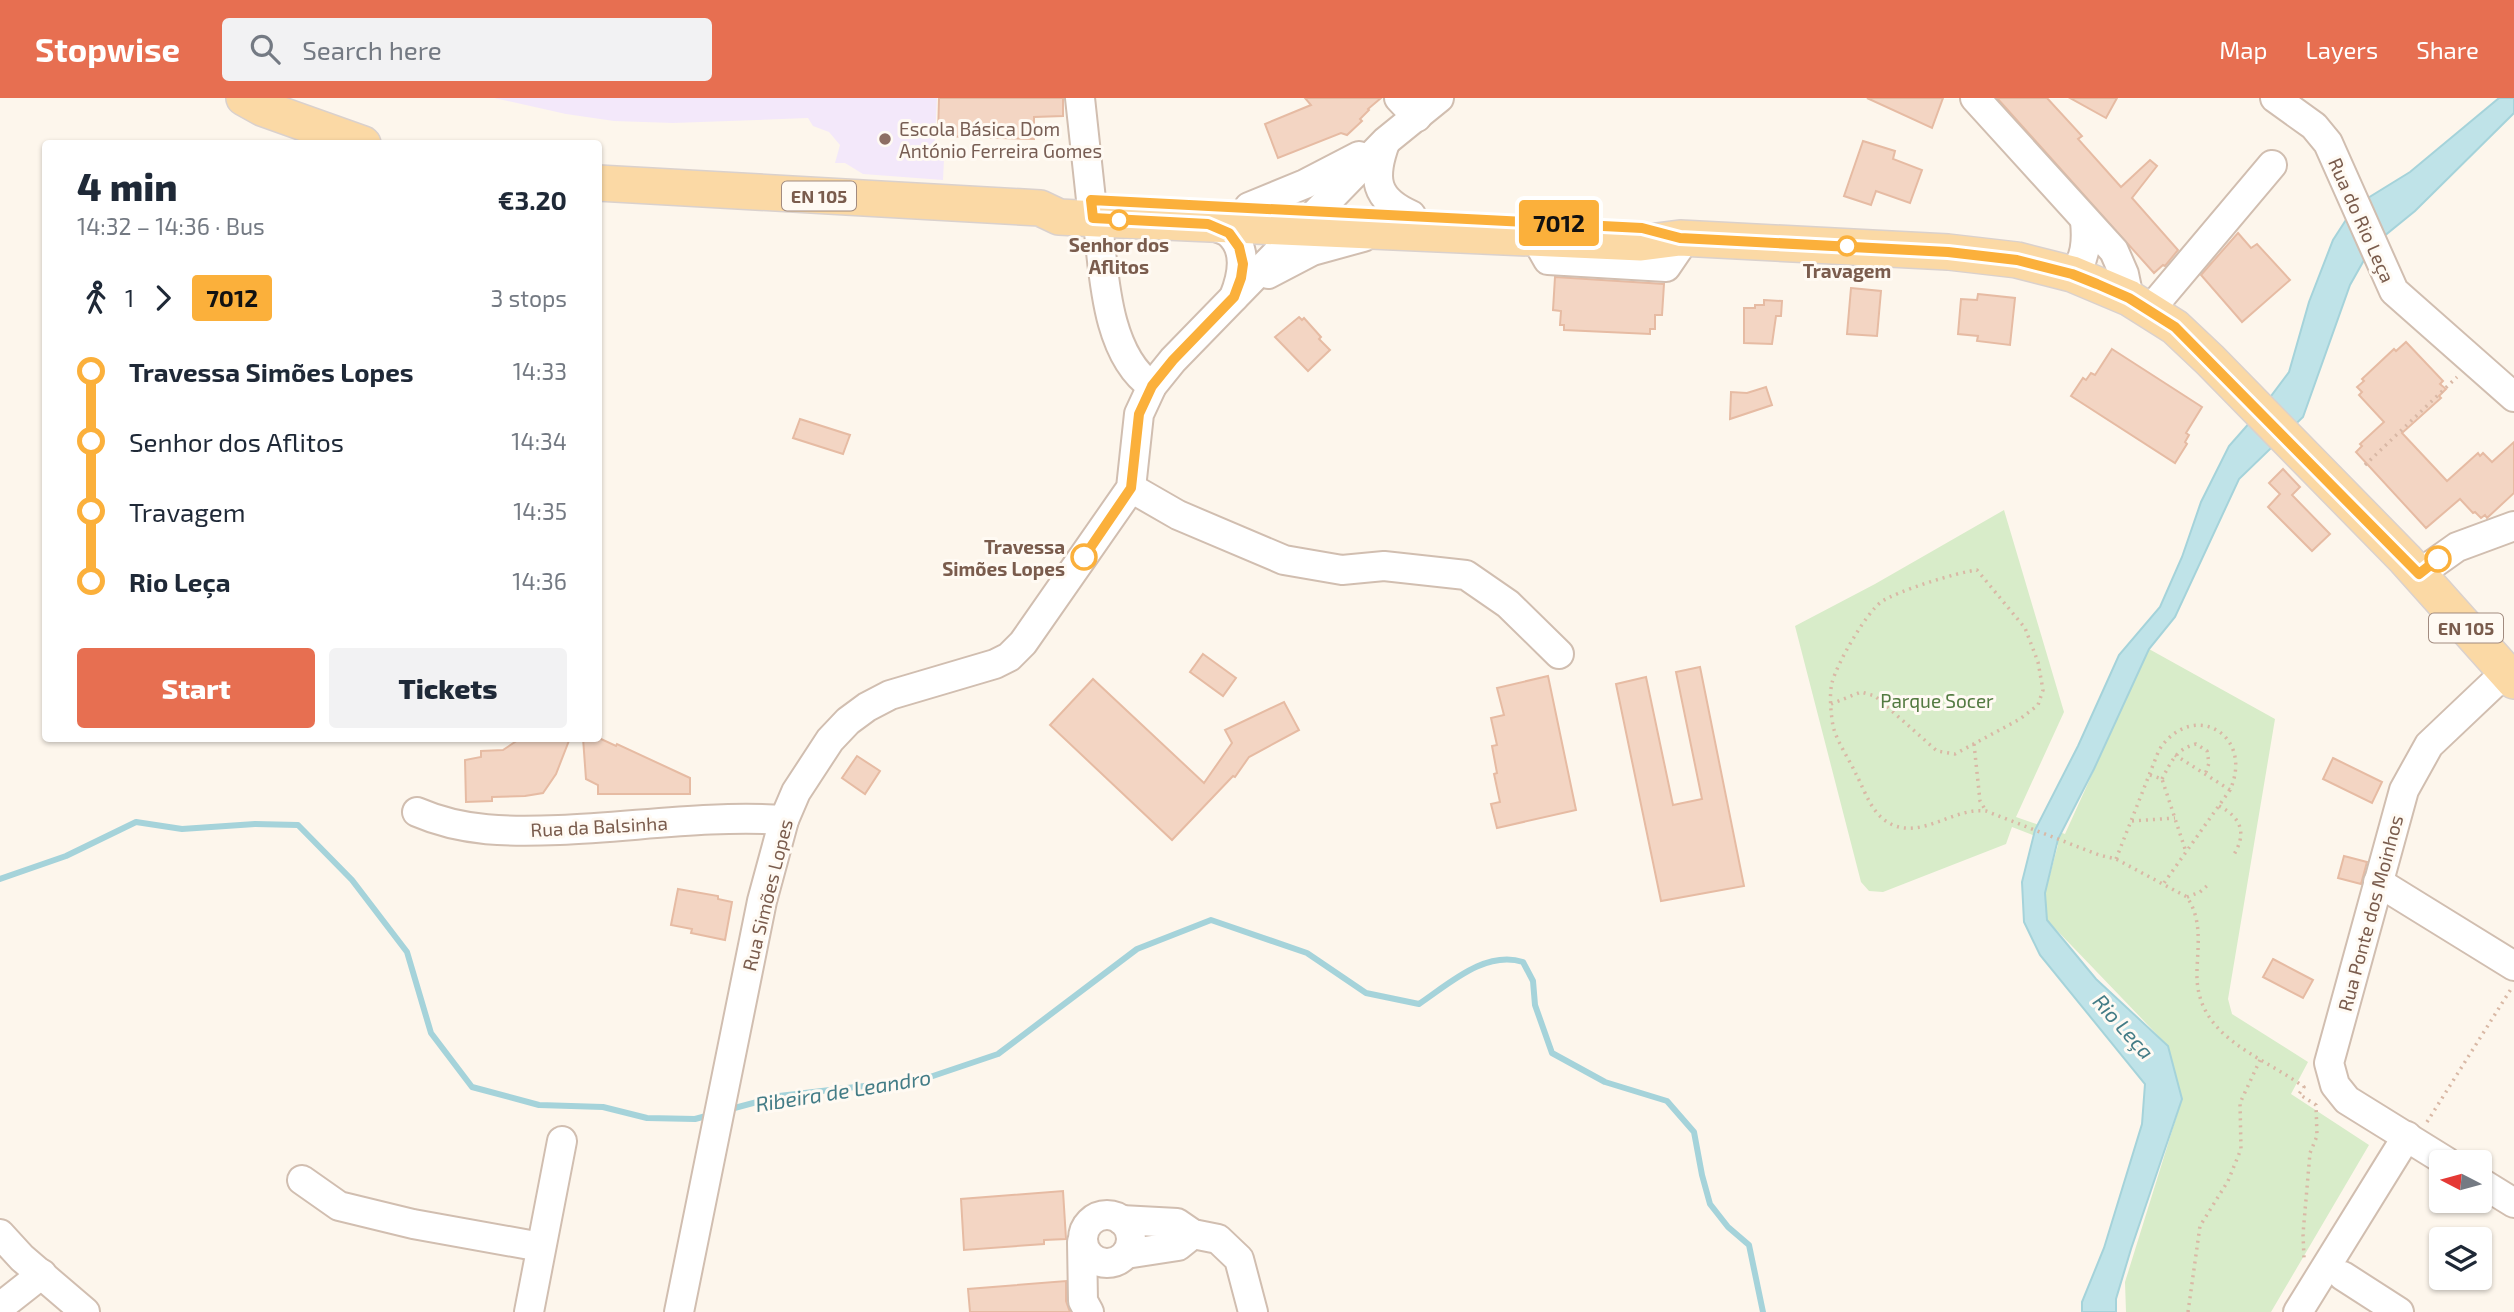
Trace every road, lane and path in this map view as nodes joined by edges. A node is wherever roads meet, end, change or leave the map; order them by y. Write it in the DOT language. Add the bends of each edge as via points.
graph roads {
  1 [pos="244,98"];
  2 [pos="1080,98"];
  3 [pos="1439,98"];
  4 [pos="1975,98"];
  5 [pos="2275,98"];
  6 [pos="1408,108"];
  7 [pos="352,140"];
  8 [pos="1386,141"];
  9 [pos="2272,165"];
  10 [pos="602,183"];
  11 [pos="1095,217"];
  12 [pos="1303,218"];
  13 [pos="2085,221"];
  14 [pos="1208,224"];
  15 [pos="1401,224"];
  16 [pos="1642,228"];
  17 [pos="1682,239"];
  18 [pos="2084,279"];
  19 [pos="1234,297"];
  20 [pos="2139,304"];
  21 [pos="1152,386"];
  22 [pos="2439,394"];
  23 [pos="2514,397"];
  24 [pos="2365,465"];
  25 [pos="1131,488"];
  26 [pos="2514,526"];
  27 [pos="2419,574"];
  28 [pos="1559,654"];
  29 [pos="2510,677"];
  30 [pos="1831,704"];
  31 [pos="1974,744"];
  32 [pos="2175,755"];
  33 [pos="2150,775"];
  34 [pos="2205,775"];
  35 [pos="2162,779"];
  36 [pos="2231,790"];
  37 [pos="2219,806"];
  38 [pos="1986,811"];
  39 [pos="417,813"];
  40 [pos="2175,818"];
  41 [pos="783,820"];
  42 [pos="2132,821"];
  43 [pos="2186,852"];
  44 [pos="2233,856"];
  45 [pos="2116,859"];
  46 [pos="2378,882"];
  47 [pos="2164,883"];
  48 [pos="2209,884"];
  49 [pos="2187,897"];
  50 [pos="2514,966"];
  51 [pos="2514,984"];
  52 [pos="2260,1060"];
  53 [pos="562,1141"];
  54 [pos="2415,1142"];
  55 [pos="2429,1151"];
  56 [pos="302,1180"];
  57 [pos="2492,1189"];
  58 [pos="2514,1203"];
  59 [pos="1121,1220"];
  60 [pos="0,1234"];
  61 [pos="1193,1234"];
  62 [pos="1082,1242"];
  63 [pos="541,1247"];
  64 [pos="1118,1259"];
  65 [pos="42,1275"];
  66 [pos="2343,1276"];
  67 [pos="2317,1300"];
  68 [pos="0,1307"];
  69 [pos="85,1312"];
  70 [pos="529,1312"];
  71 [pos="679,1312"];
  72 [pos="1090,1312"];
  73 [pos="1253,1312"];
  74 [pos="2188,1312"];
  75 [pos="2298,1312"];
  76 [pos="2399,1312"];
  1 -- 7 [label="main road"];
  2 -- 11 [label="street"];
  3 -- 6 [label="street, Rua Simões Lopes"];
  4 -- 13 [label="street"];
  5 -- 23 [label="street, Rua do Rio Leça" via="2314,126 2328,143 2394,291"];
  6 -- 8 [label="street, Rua Simões Lopes"];
  8 -- 12 [label="street, Rua Simões Lopes"];
  8 -- 12 [label="street, Rua Simões Lopes" via="1305,184"];
  8 -- 15 [label="street" via="1376,177"];
  9 -- 20 [label="street"];
  10 -- 11 [label="main road, EN 105" via="1040,208 1059,217"];
  11 -- 12 [label="main road, EN 105"];
  11 -- 14 [label="main road, EN 105"];
  11 -- 21 [label="street" via="1114,329 1132,367"];
  12 -- 14 [label="main road, EN 105"];
  12 -- 15 [label="main road, EN 105"];
  12 -- 16 [label="street" via="1560,231"];
  12 -- 19 [label="street, Rua Simões Lopes"];
  13 -- 18 [label="street" via="2080,265"];
  13 -- 20 [label="street" via="2113,251"];
  14 -- 19 [label="street, Rua Simões Lopes" via="1229,233 1239,247 1243,264"];
  15 -- 16 [label="main road, EN 105"];
  15 -- 17 [label="main road, EN 105" via="1536,239 1641,243"];
  15 -- 19 [label="street, Rua Simões Lopes" via="1312,251 1279,266"];
  16 -- 17 [label="main road, EN 105"];
  17 -- 18 [label="main road, EN 105" via="1948,252 2017,260"];
  18 -- 20 [label="main road, EN 105"];
  19 -- 21 [label="street, Rua Simões Lopes"];
  20 -- 27 [label="main road, EN 105" via="2175,327"];
  21 -- 25 [label="street, Rua Simões Lopes" via="1139,414"];
  22 -- 24 [label="path"];
  25 -- 28 [label="street" via="1178,515 1284,560 1342,570 1384,566 1466,576 1508,604"];
  25 -- 41 [label="street, Rua Simões Lopes" via="1009,657 890,695 867,707 830,740"];
  26 -- 27 [label="street" via="2457,547"];
  27 -- 29 [label="main road, EN 105"];
  29 -- 46 [label="street, Rua Ponte dos Moinhos" via="2429,745 2404,790"];
  30 -- 31 [label="path" via="1861,691 1875,696 1937,751 1955,754"];
  30 -- 31 [label="path" via="1832,683 1870,612 1883,601 1978,570 2025,628 2043,690 2038,705 2021,719"];
  30 -- 38 [label="path" via="1834,728 1876,814 1909,829 1973,809"];
  31 -- 38 [label="path" via="1980,801"];
  32 -- 34 [label="path"];
  32 -- 34 [label="path" via="2196,744 2207,751 2210,763"];
  32 -- 35 [label="path"];
  33 -- 35 [label="path"];
  33 -- 36 [label="path" via="2167,739 2190,726 2203,726 2226,737 2234,748 2237,769"];
  33 -- 42 [label="path"];
  34 -- 36 [label="path"];
  35 -- 40 [label="path"];
  36 -- 37 [label="path"];
  37 -- 43 [label="path"];
  37 -- 44 [label="path" via="2239,822 2241,835"];
  38 -- 45 [label="path"];
  39 -- 41 [label="street, Rua da Balsinha" via="443,824 493,830"];
  40 -- 42 [label="path"];
  40 -- 43 [label="path"];
  41 -- 71 [label="street, Rua Simões Lopes" via="762,901"];
  42 -- 45 [label="path"];
  43 -- 47 [label="path"];
  45 -- 47 [label="path"];
  46 -- 50 [label="street"];
  46 -- 54 [label="street, Rua Ponte dos Moinhos" via="2329,1063 2335,1085 2347,1100"];
  47 -- 49 [label="path"];
  48 -- 49 [label="path"];
  49 -- 52 [label="path" via="2199,926 2197,980 2204,1012 2219,1032"];
  51 -- 54 [label="path"];
  52 -- 67 [label="path" via="2304,1087 2299,1094 2316,1105 2317,1136 2311,1153 2303,1257"];
  52 -- 74 [label="path" via="2240,1102 2241,1149 2228,1181 2200,1226"];
  53 -- 63 [label="street"];
  54 -- 55 [label="street, Rua Ponte dos Moinhos"];
  54 -- 66 [label="street"];
  54 -- 67 [label="street"];
  56 -- 63 [label="street" via="338,1206"];
  57 -- 58 [label="street"];
  59 -- 61 [label="street" via="1177,1223"];
  59 -- 62 [label="street" via="1098,1216 1085,1226"];
  59 -- 64 [label="street" via="1131,1240"];
  60 -- 65 [label="street"];
  61 -- 64 [label="street" via="1178,1246"];
  61 -- 73 [label="street" via="1218,1238 1238,1259"];
  62 -- 64 [label="street" via="1095,1261"];
  62 -- 72 [label="street" via="1083,1301"];
  63 -- 70 [label="street"];
  64 -- 72 [label="street"];
  65 -- 68 [label="street"];
  65 -- 69 [label="street"];
  66 -- 67 [label="street"];
  66 -- 76 [label="street"];
  67 -- 75 [label="street"];
}
